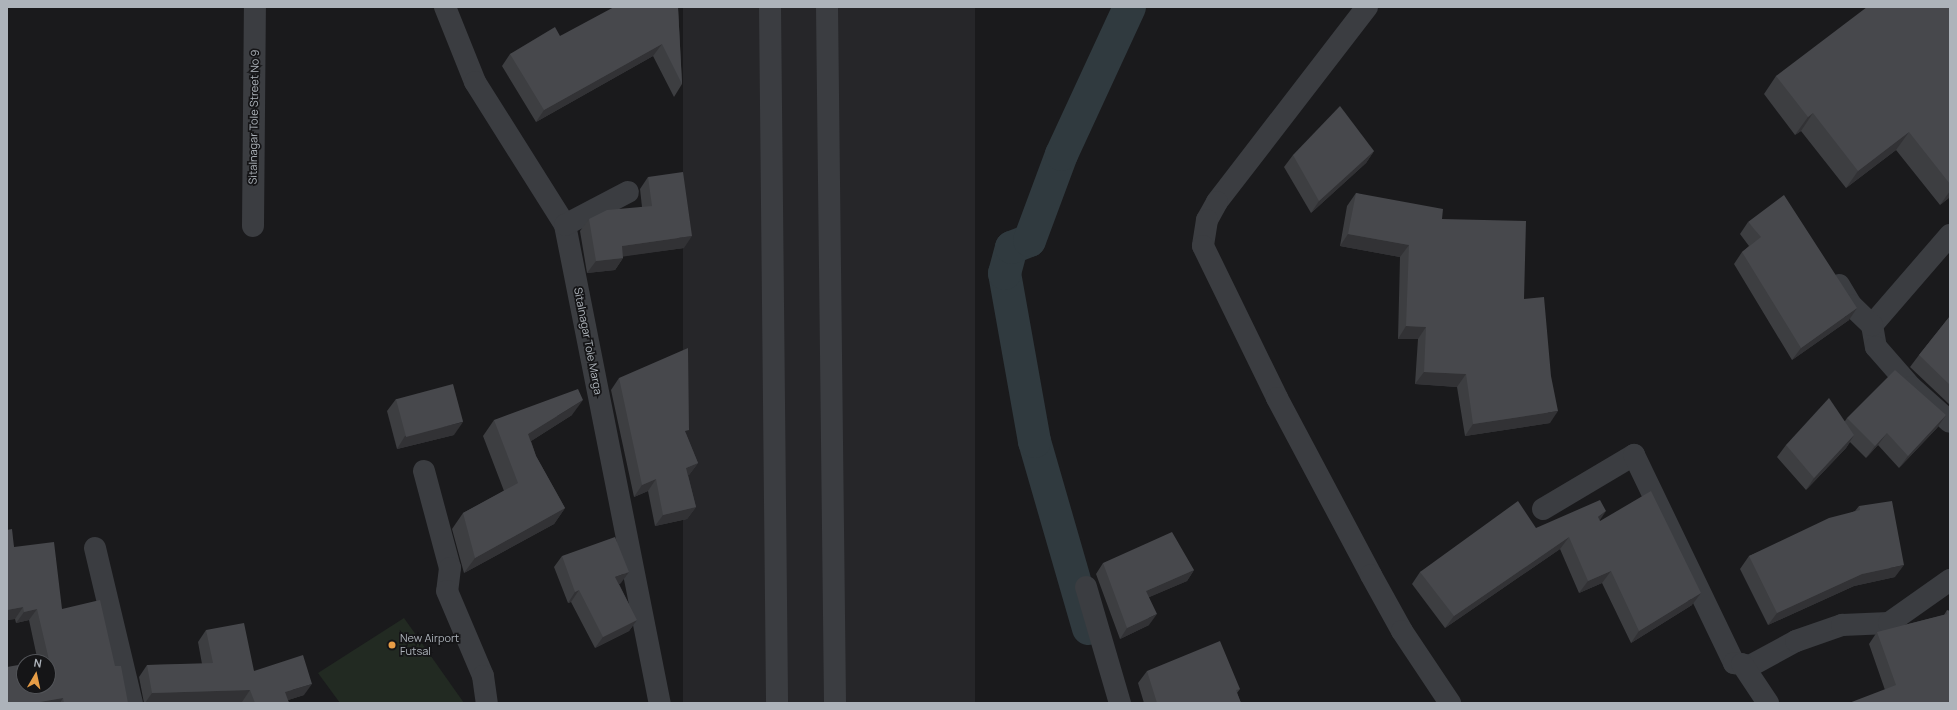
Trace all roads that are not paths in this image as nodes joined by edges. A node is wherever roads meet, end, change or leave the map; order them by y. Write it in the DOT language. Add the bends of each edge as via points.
graph roads {
  1 [pos="255,7"];
  2 [pos="444,7"];
  3 [pos="770,7"];
  4 [pos="827,7"];
  5 [pos="1367,7"];
  6 [pos="628,192"];
  7 [pos="565,225"];
  8 [pos="253,226"];
  9 [pos="1950,235"];
  10 [pos="1828,266"];
  11 [pos="1872,325"];
  12 [pos="1950,422"];
  13 [pos="424,471"];
  14 [pos="1543,509"];
  15 [pos="95,548"];
  16 [pos="1950,580"];
  17 [pos="1086,587"];
  18 [pos="1742,664"];
  19 [pos="132,703"];
  20 [pos="487,703"];
  21 [pos="660,703"];
  22 [pos="777,703"];
  23 [pos="835,703"];
  24 [pos="1120,703"];
  25 [pos="1450,703"];
  26 [pos="1768,703"];
  1 -- 8 [label="street, Sitalnagar Tole Street No 9"];
  2 -- 7 [label="street, Sitalnagar Tole Marga" via="475,82"];
  3 -- 22 [label="street"];
  4 -- 23 [label="street"];
  5 -- 25 [label="street" via="1217,202 1206,220 1203,246 1277,398 1371,575 1402,631"];
  6 -- 7 [label="street"];
  7 -- 21 [label="street, Sitalnagar Tole Marga"];
  9 -- 11 [label="street"];
  10 -- 11 [label="street" via="1851,305"];
  11 -- 12 [label="street" via="1876,347 1911,387"];
  13 -- 20 [label="street" via="450,568 447,591 482,676"];
  14 -- 18 [label="street" via="1634,455 1734,663"];
  15 -- 19 [label="street"];
  16 -- 18 [label="street" via="1889,623 1842,625 1796,641 1750,666"];
  17 -- 24 [label="street"];
  18 -- 26 [label="street"];
}
